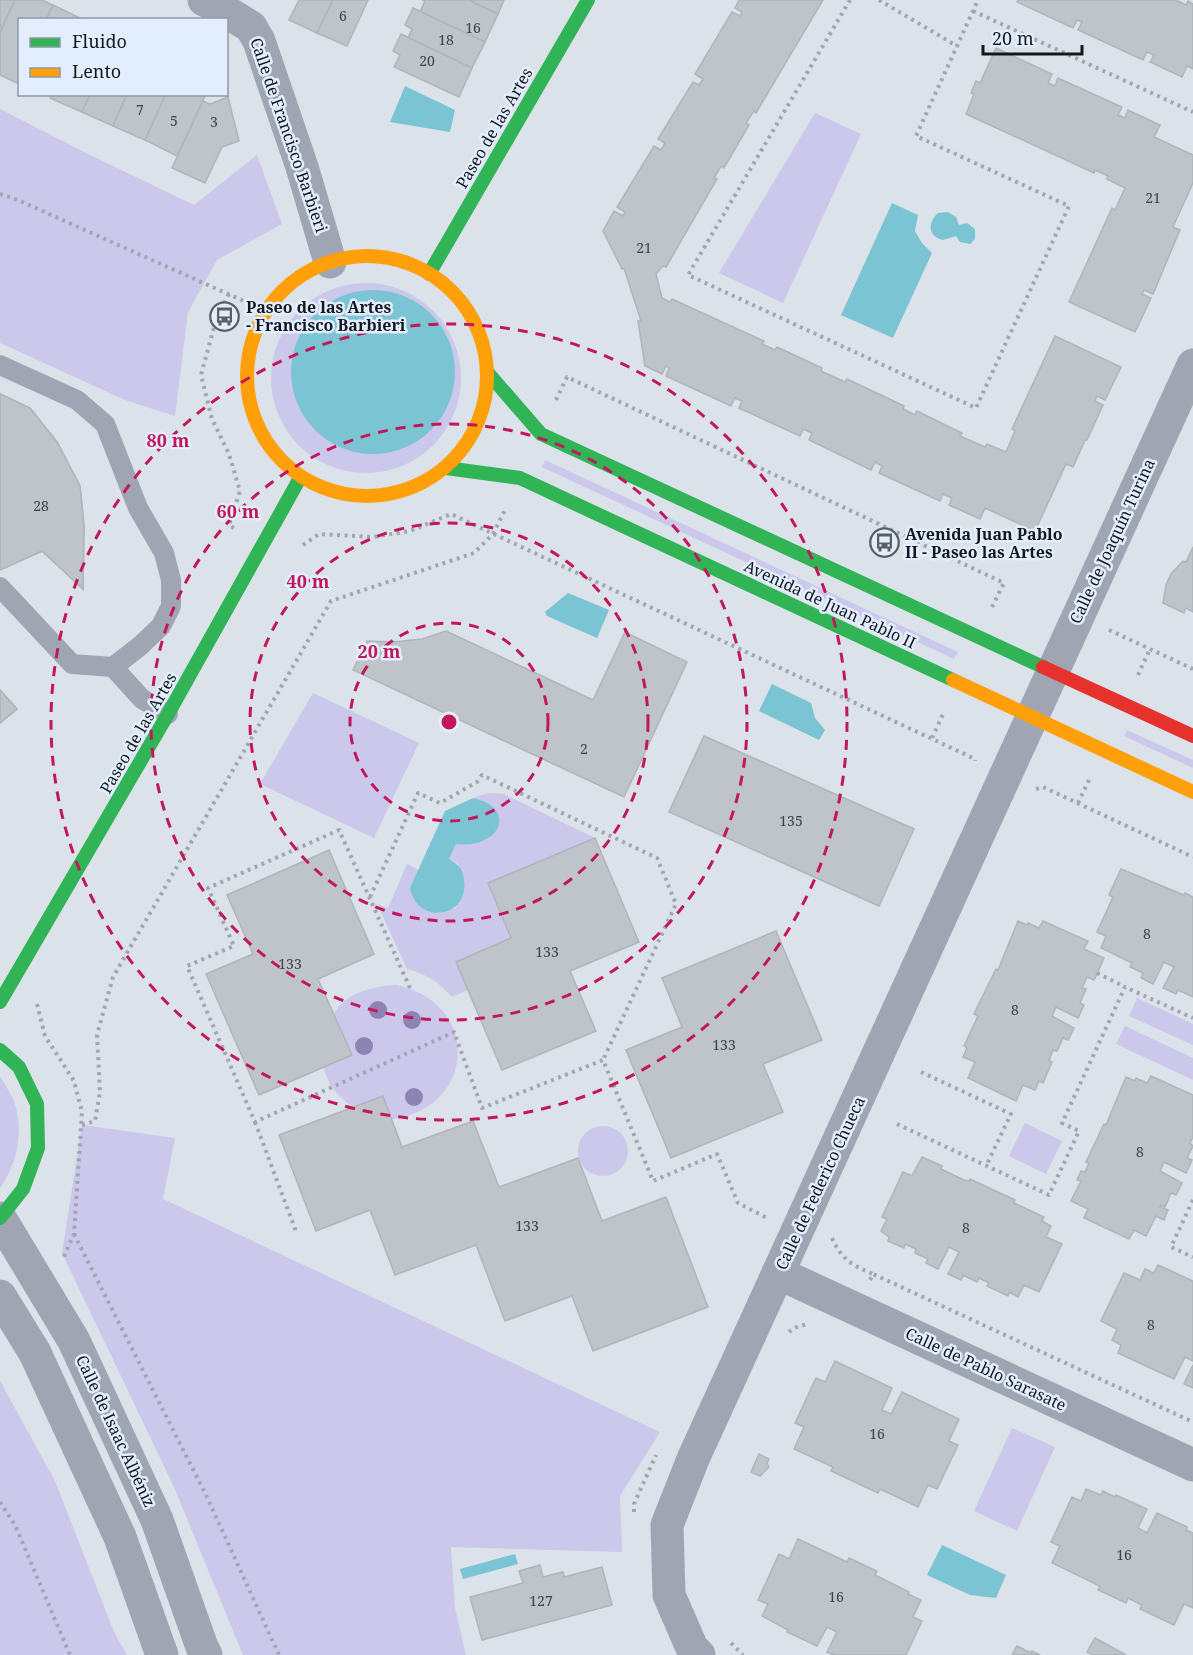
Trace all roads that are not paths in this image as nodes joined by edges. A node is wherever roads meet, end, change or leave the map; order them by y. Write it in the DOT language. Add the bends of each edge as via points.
graph roads {
  1 [pos="204,0"];
  2 [pos="588,0"];
  3 [pos="330,262"];
  4 [pos="429,274"];
  5 [pos="0,364"];
  6 [pos="1193,365"];
  7 [pos="488,374"];
  8 [pos="446,468"];
  9 [pos="300,478"];
  10 [pos="0,587"];
  11 [pos="113,667"];
  12 [pos="1053,671"];
  13 [pos="168,714"];
  14 [pos="1033,717"];
  15 [pos="1193,736"];
  16 [pos="1193,792"];
  17 [pos="0,1002"];
  18 [pos="0,1050"];
  19 [pos="0,1218"];
  20 [pos="778,1273"];
  21 [pos="0,1296"];
  22 [pos="1193,1465"];
  23 [pos="162,1655"];
  24 [pos="206,1655"];
  25 [pos="699,1655"];
  1 -- 3 [label="street, Calle de Francisco Barbieri" via="251,27 259,41"];
  2 -- 4 [label="main road, Paseo de las Artes"];
  3 -- 4 [label="main road" via="364,256 396,260"];
  3 -- 9 [label="main road" via="306,272 283,290 266,311 250,345 246,382 253,416 271,450"];
  4 -- 7 [label="main road" via="457,297 474,320"];
  5 -- 11 [label="lane" via="77,400 105,424 138,508 164,553 171,580 171,606 161,626"];
  6 -- 12 [label="street, Calle de Joaquín Turina"];
  7 -- 8 [label="main road" via="485,402 473,435"];
  7 -- 12 [label="main road, Avenida de Juan Pablo II" via="541,434"];
  8 -- 9 [label="main road" via="417,487 383,496 340,494"];
  8 -- 14 [label="main road, Avenida de Juan Pablo II" via="520,478"];
  9 -- 13 [label="main road, Paseo de las Artes"];
  10 -- 11 [label="lane" via="72,664"];
  11 -- 13 [label="lane" via="142,699"];
  12 -- 14 [label="street, Calle de Joaquín Turina"];
  12 -- 15 [label="main road, Avenida de Juan Pablo II"];
  13 -- 17 [label="main road, Paseo de las Artes"];
  14 -- 16 [label="main road, Avenida de Juan Pablo II"];
  14 -- 20 [label="street, Calle de Federico Chueca"];
  18 -- 19 [label="main road" via="19,1067 36,1104 38,1148 23,1189"];
  19 -- 24 [label="street, Calle de Isaac Albéniz" via="74,1341 157,1520"];
  20 -- 22 [label="street, Calle de Pablo Sarasate"];
  20 -- 25 [label="street, Calle de Federico Chueca" via="667,1525 669,1594 692,1648"];
  21 -- 23 [label="street" via="35,1353 120,1537"];
}
